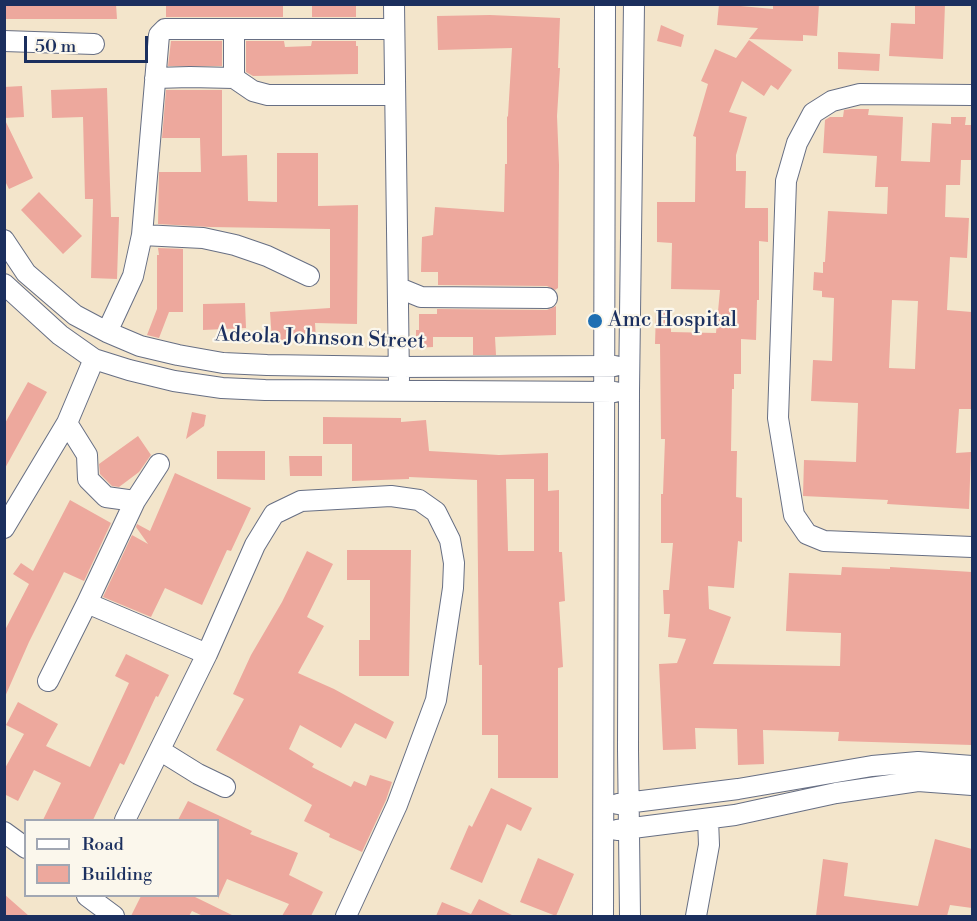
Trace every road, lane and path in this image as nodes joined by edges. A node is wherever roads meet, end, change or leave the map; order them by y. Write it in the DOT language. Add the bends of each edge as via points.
graph roads {
  1 [pos="394,4"];
  2 [pos="605,4"];
  3 [pos="634,4"];
  4 [pos="394,29"];
  5 [pos="234,30"];
  6 [pos="4,41"];
  7 [pos="94,44"];
  8 [pos="155,78"];
  9 [pos="234,78"];
  10 [pos="394,95"];
  11 [pos="972,95"];
  12 [pos="142,235"];
  13 [pos="4,240"];
  14 [pos="309,276"];
  15 [pos="4,284"];
  16 [pos="399,288"];
  17 [pos="546,298"];
  18 [pos="107,332"];
  19 [pos="94,359"];
  20 [pos="604,366"];
  21 [pos="630,366"];
  22 [pos="399,367"];
  23 [pos="399,392"];
  24 [pos="604,392"];
  25 [pos="629,392"];
  26 [pos="67,423"];
  27 [pos="159,464"];
  28 [pos="135,501"];
  29 [pos="4,528"];
  30 [pos="972,547"];
  31 [pos="87,603"];
  32 [pos="207,654"];
  33 [pos="48,681"];
  34 [pos="161,751"];
  35 [pos="972,766"];
  36 [pos="972,785"];
  37 [pos="225,787"];
  38 [pos="629,802"];
  39 [pos="602,805"];
  40 [pos="126,819"];
  41 [pos="708,819"];
  42 [pos="630,829"];
  43 [pos="603,831"];
  44 [pos="4,832"];
  45 [pos="24,847"];
  46 [pos="88,897"];
  47 [pos="114,916"];
  48 [pos="346,916"];
  49 [pos="603,916"];
  50 [pos="630,916"];
  51 [pos="696,916"];
  1 -- 4 [label="street"];
  2 -- 20 [label="street"];
  3 -- 21 [label="street"];
  4 -- 5 [label="street"];
  4 -- 10 [label="street"];
  5 -- 8 [label="street" via="165,29 159,35"];
  5 -- 9 [label="street"];
  6 -- 7 [label="street"];
  8 -- 9 [label="street"];
  8 -- 12 [label="street"];
  9 -- 10 [label="street" via="253,91 268,95"];
  10 -- 16 [label="street"];
  11 -- 30 [label="street" via="860,94 832,100 813,113 797,143 786,181 778,418 794,515 807,534 824,541"];
  12 -- 14 [label="street" via="203,238 235,245"];
  12 -- 18 [label="street" via="133,276"];
  13 -- 18 [label="street, Adeola Johnson Street" via="26,273 75,315"];
  15 -- 19 [label="street" via="60,335"];
  16 -- 17 [label="street" via="421,297"];
  16 -- 22 [label="street"];
  18 -- 22 [label="street, Adeola Johnson Street" via="140,346 223,363"];
  19 -- 23 [label="street" via="174,381 222,388"];
  19 -- 26 [label="street"];
  20 -- 21 [label="street, Adeola Johnson Street"];
  20 -- 22 [label="street, Adeola Johnson Street"];
  20 -- 24 [label="street"];
  21 -- 25 [label="street"];
  22 -- 23 [label="street"];
  23 -- 24 [label="street"];
  24 -- 25 [label="street"];
  24 -- 39 [label="street"];
  25 -- 38 [label="street"];
  26 -- 28 [label="street" via="87,455 88,479 106,497"];
  26 -- 29 [label="street"];
  27 -- 28 [label="street"];
  28 -- 31 [label="street"];
  31 -- 32 [label="street"];
  31 -- 33 [label="street"];
  32 -- 34 [label="street"];
  32 -- 48 [label="street" via="255,545 274,513 302,501 391,496 419,500 436,512 450,540 454,563 436,700 397,805"];
  34 -- 37 [label="street"];
  34 -- 40 [label="street"];
  35 -- 38 [label="street" via="918,762 872,766 738,789"];
  36 -- 41 [label="street" via="918,781"];
  38 -- 39 [label="street"];
  38 -- 42 [label="street"];
  39 -- 43 [label="street"];
  41 -- 42 [label="street"];
  41 -- 51 [label="street" via="709,845"];
  42 -- 43 [label="street"];
  42 -- 50 [label="street"];
  43 -- 49 [label="street"];
  44 -- 45 [label="street"];
  46 -- 47 [label="street"];
}
